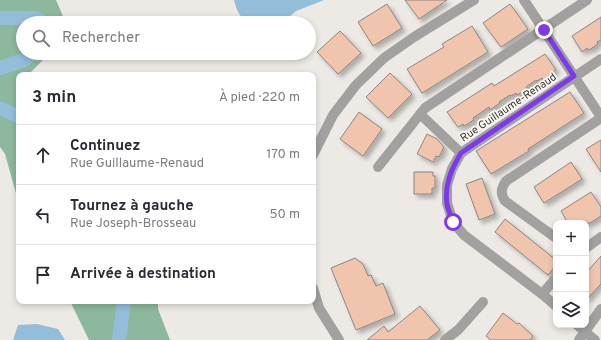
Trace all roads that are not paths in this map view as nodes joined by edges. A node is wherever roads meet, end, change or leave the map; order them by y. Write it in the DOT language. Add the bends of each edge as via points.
graph roads {
  1 [pos="474,0"];
  2 [pos="524,0"];
  3 [pos="587,0"];
  4 [pos="544,30"];
  5 [pos="601,59"];
  6 [pos="574,76"];
  7 [pos="420,114"];
  8 [pos="601,117"];
  9 [pos="316,149"];
  10 [pos="461,153"];
  11 [pos="378,167"];
  12 [pos="553,236"];
  13 [pos="601,237"];
  14 [pos="589,246"];
  15 [pos="553,281"];
  16 [pos="542,294"];
  17 [pos="316,298"];
  18 [pos="483,302"];
  19 [pos="553,303"];
  20 [pos="601,309"];
  21 [pos="580,332"];
  22 [pos="339,340"];
  23 [pos="444,340"];
  24 [pos="595,340"];
  1 -- 9 [label="street" via="384,58 356,85 333,115"];
  2 -- 4 [label="street"];
  3 -- 4 [label="street"];
  4 -- 6 [label="street"];
  4 -- 7 [label="street" via="425,108"];
  5 -- 6 [label="street, Rue Guillaume-Renaud"];
  6 -- 8 [label="street"];
  6 -- 10 [label="street, Rue Guillaume-Renaud"];
  7 -- 10 [label="street"];
  7 -- 11 [label="street"];
  8 -- 12 [label="street" via="506,181 501,188 501,195 505,201"];
  10 -- 16 [label="street, Rue Guillaume-Renaud" via="447,185 447,203 453,222 464,235"];
  13 -- 14 [label="street"];
  15 -- 16 [label="street"];
  16 -- 19 [label="street, Rue Guillaume-Renaud"];
  17 -- 22 [label="street" via="319,308"];
  18 -- 23 [label="street" via="458,330"];
  20 -- 21 [label="street"];
  21 -- 24 [label="street"];
}
